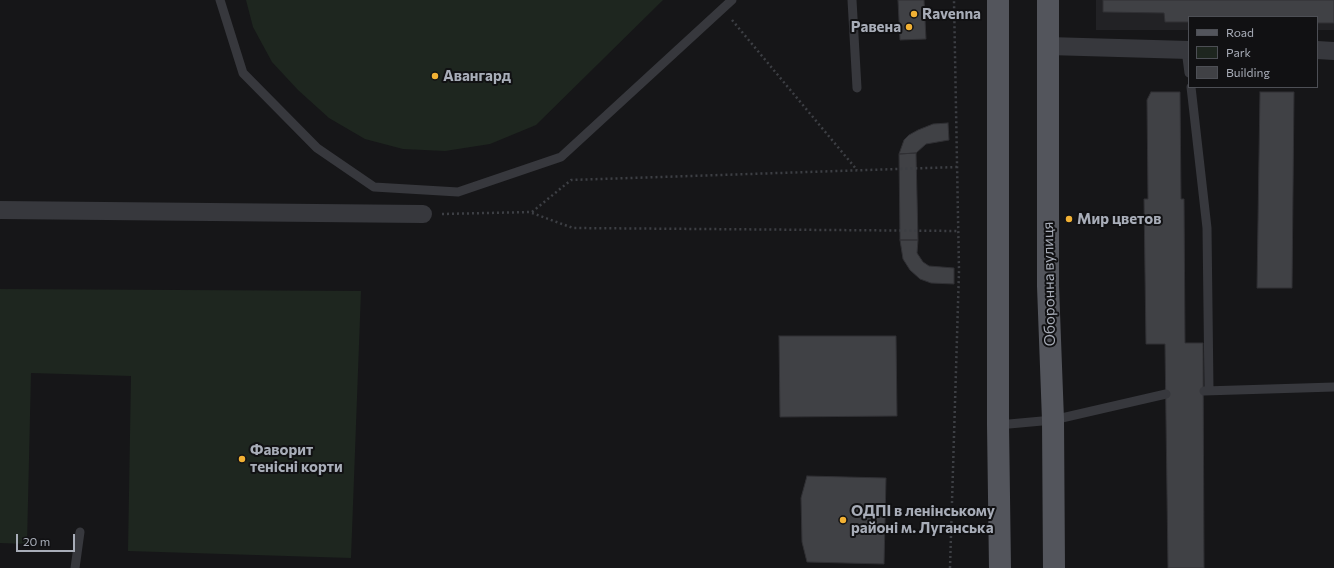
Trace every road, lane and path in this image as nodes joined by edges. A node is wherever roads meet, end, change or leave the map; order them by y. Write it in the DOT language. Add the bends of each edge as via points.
graph roads {
  1 [pos="220,0"];
  2 [pos="732,0"];
  3 [pos="852,0"];
  4 [pos="954,0"];
  5 [pos="998,0"];
  6 [pos="1048,0"];
  7 [pos="722,9"];
  8 [pos="1048,46"];
  9 [pos="1188,50"];
  10 [pos="1318,50"];
  11 [pos="1334,50"];
  12 [pos="857,88"];
  13 [pos="1191,88"];
  14 [pos="957,167"];
  15 [pos="857,170"];
  16 [pos="0,210"];
  17 [pos="532,212"];
  18 [pos="423,214"];
  19 [pos="958,231"];
  20 [pos="1334,387"];
  21 [pos="1166,394"];
  22 [pos="1053,420"];
  23 [pos="998,424"];
  24 [pos="80,532"];
  25 [pos="75,568"];
  26 [pos="950,568"];
  27 [pos="1000,568"];
  28 [pos="1054,568"];
  1 -- 7 [label="lane" via="243,73 317,148 374,187 458,192 561,157"];
  2 -- 7 [label="lane"];
  3 -- 12 [label="lane"];
  4 -- 14 [label="path"];
  5 -- 23 [label="main road"];
  6 -- 8 [label="main road, Оборонна вулиця"];
  7 -- 15 [label="path"];
  8 -- 9 [label="street"];
  8 -- 22 [label="main road, Оборонна вулиця" via="1048,286"];
  10 -- 11 [label="street"];
  13 -- 20 [label="lane" via="1207,228 1206,390"];
  14 -- 15 [label="path"];
  14 -- 19 [label="path"];
  15 -- 17 [label="path" via="571,180"];
  16 -- 18 [label="street"];
  17 -- 18 [label="path"];
  17 -- 19 [label="path" via="573,228"];
  19 -- 26 [label="path"];
  21 -- 22 [label="lane"];
  22 -- 23 [label="lane"];
  22 -- 28 [label="main road, Оборонна вулиця"];
  23 -- 27 [label="main road"];
  24 -- 25 [label="lane"];
}
